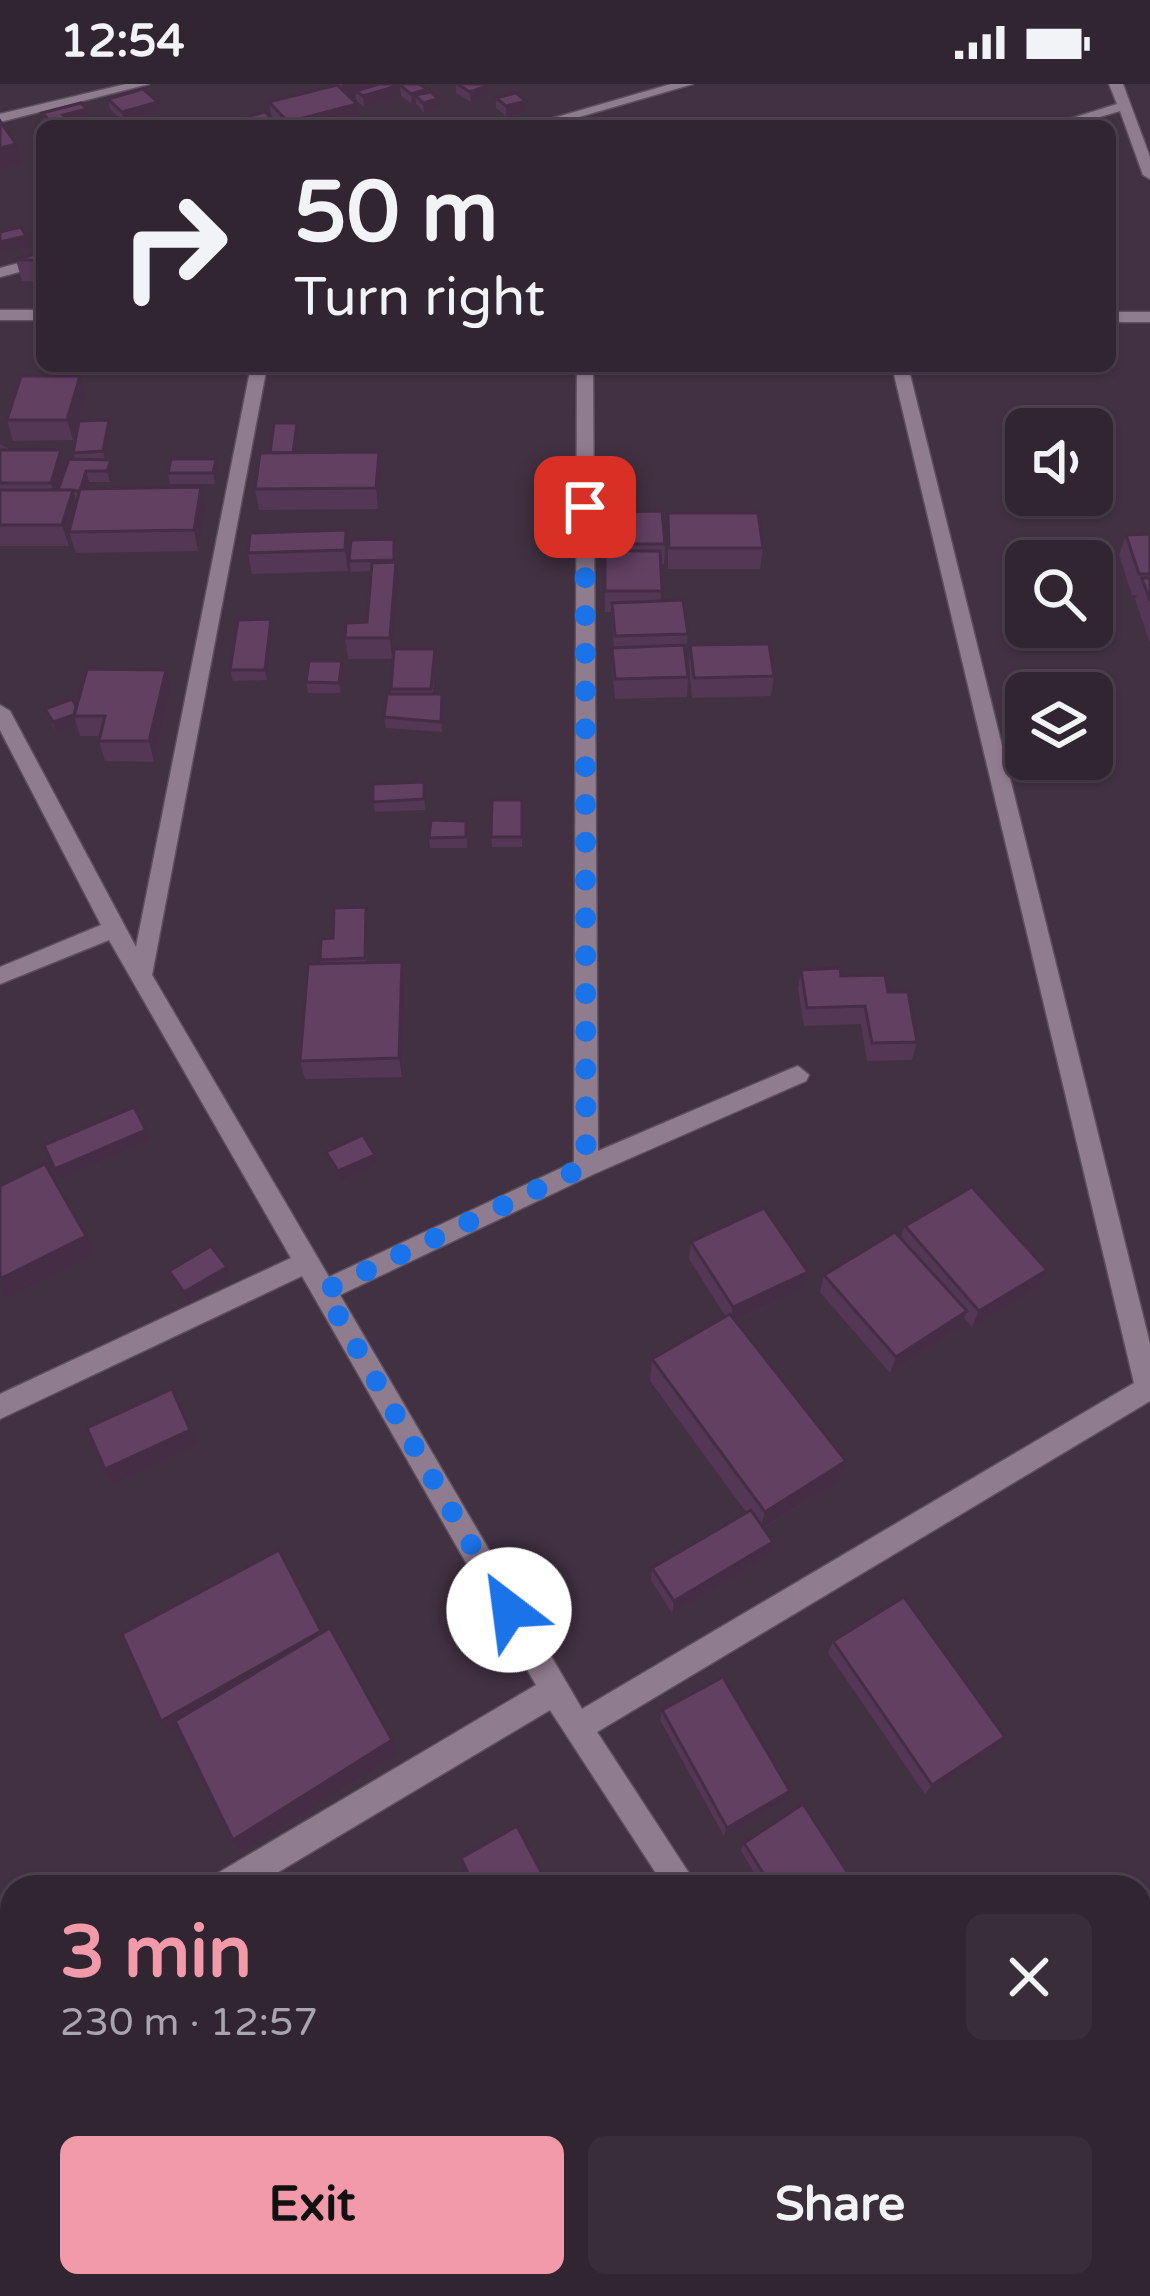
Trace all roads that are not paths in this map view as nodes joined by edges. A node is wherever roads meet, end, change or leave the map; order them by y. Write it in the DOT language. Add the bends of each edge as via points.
graph roads {
  1 [pos="142,84"];
  2 [pos="686,84"];
  3 [pos="1115,84"];
  4 [pos="1124,106"];
  5 [pos="0,118"];
  6 [pos="555,120"];
  7 [pos="1075,120"];
  8 [pos="1150,175"];
  9 [pos="36,263"];
  10 [pos="0,272"];
  11 [pos="0,315"];
  12 [pos="36,315"];
  13 [pos="1116,317"];
  14 [pos="1150,317"];
  15 [pos="259,372"];
  16 [pos="585,372"];
  17 [pos="901,372"];
  18 [pos="0,711"];
  19 [pos="114,929"];
  20 [pos="0,976"];
  21 [pos="141,976"];
  22 [pos="798,1075"];
  23 [pos="586,1166"];
  24 [pos="307,1262"];
  25 [pos="324,1291"];
  26 [pos="0,1407"];
  27 [pos="556,1690"];
  28 [pos="578,1728"];
  29 [pos="244,1875"];
  30 [pos="675,1875"];
  1 -- 5 [label="street"];
  2 -- 6 [label="street"];
  3 -- 4 [label="street"];
  4 -- 7 [label="street"];
  4 -- 8 [label="street"];
  9 -- 10 [label="street"];
  11 -- 12 [label="street"];
  13 -- 14 [label="street"];
  15 -- 21 [label="street"];
  16 -- 23 [label="street"];
  17 -- 28 [label="street" via="1148,1388"];
  18 -- 19 [label="street"];
  19 -- 20 [label="street"];
  19 -- 21 [label="street"];
  21 -- 24 [label="street"];
  22 -- 23 [label="street"];
  23 -- 25 [label="street"];
  24 -- 25 [label="street"];
  24 -- 26 [label="street"];
  25 -- 27 [label="street"];
  27 -- 28 [label="street"];
  27 -- 29 [label="street"];
  28 -- 30 [label="street"];
}
